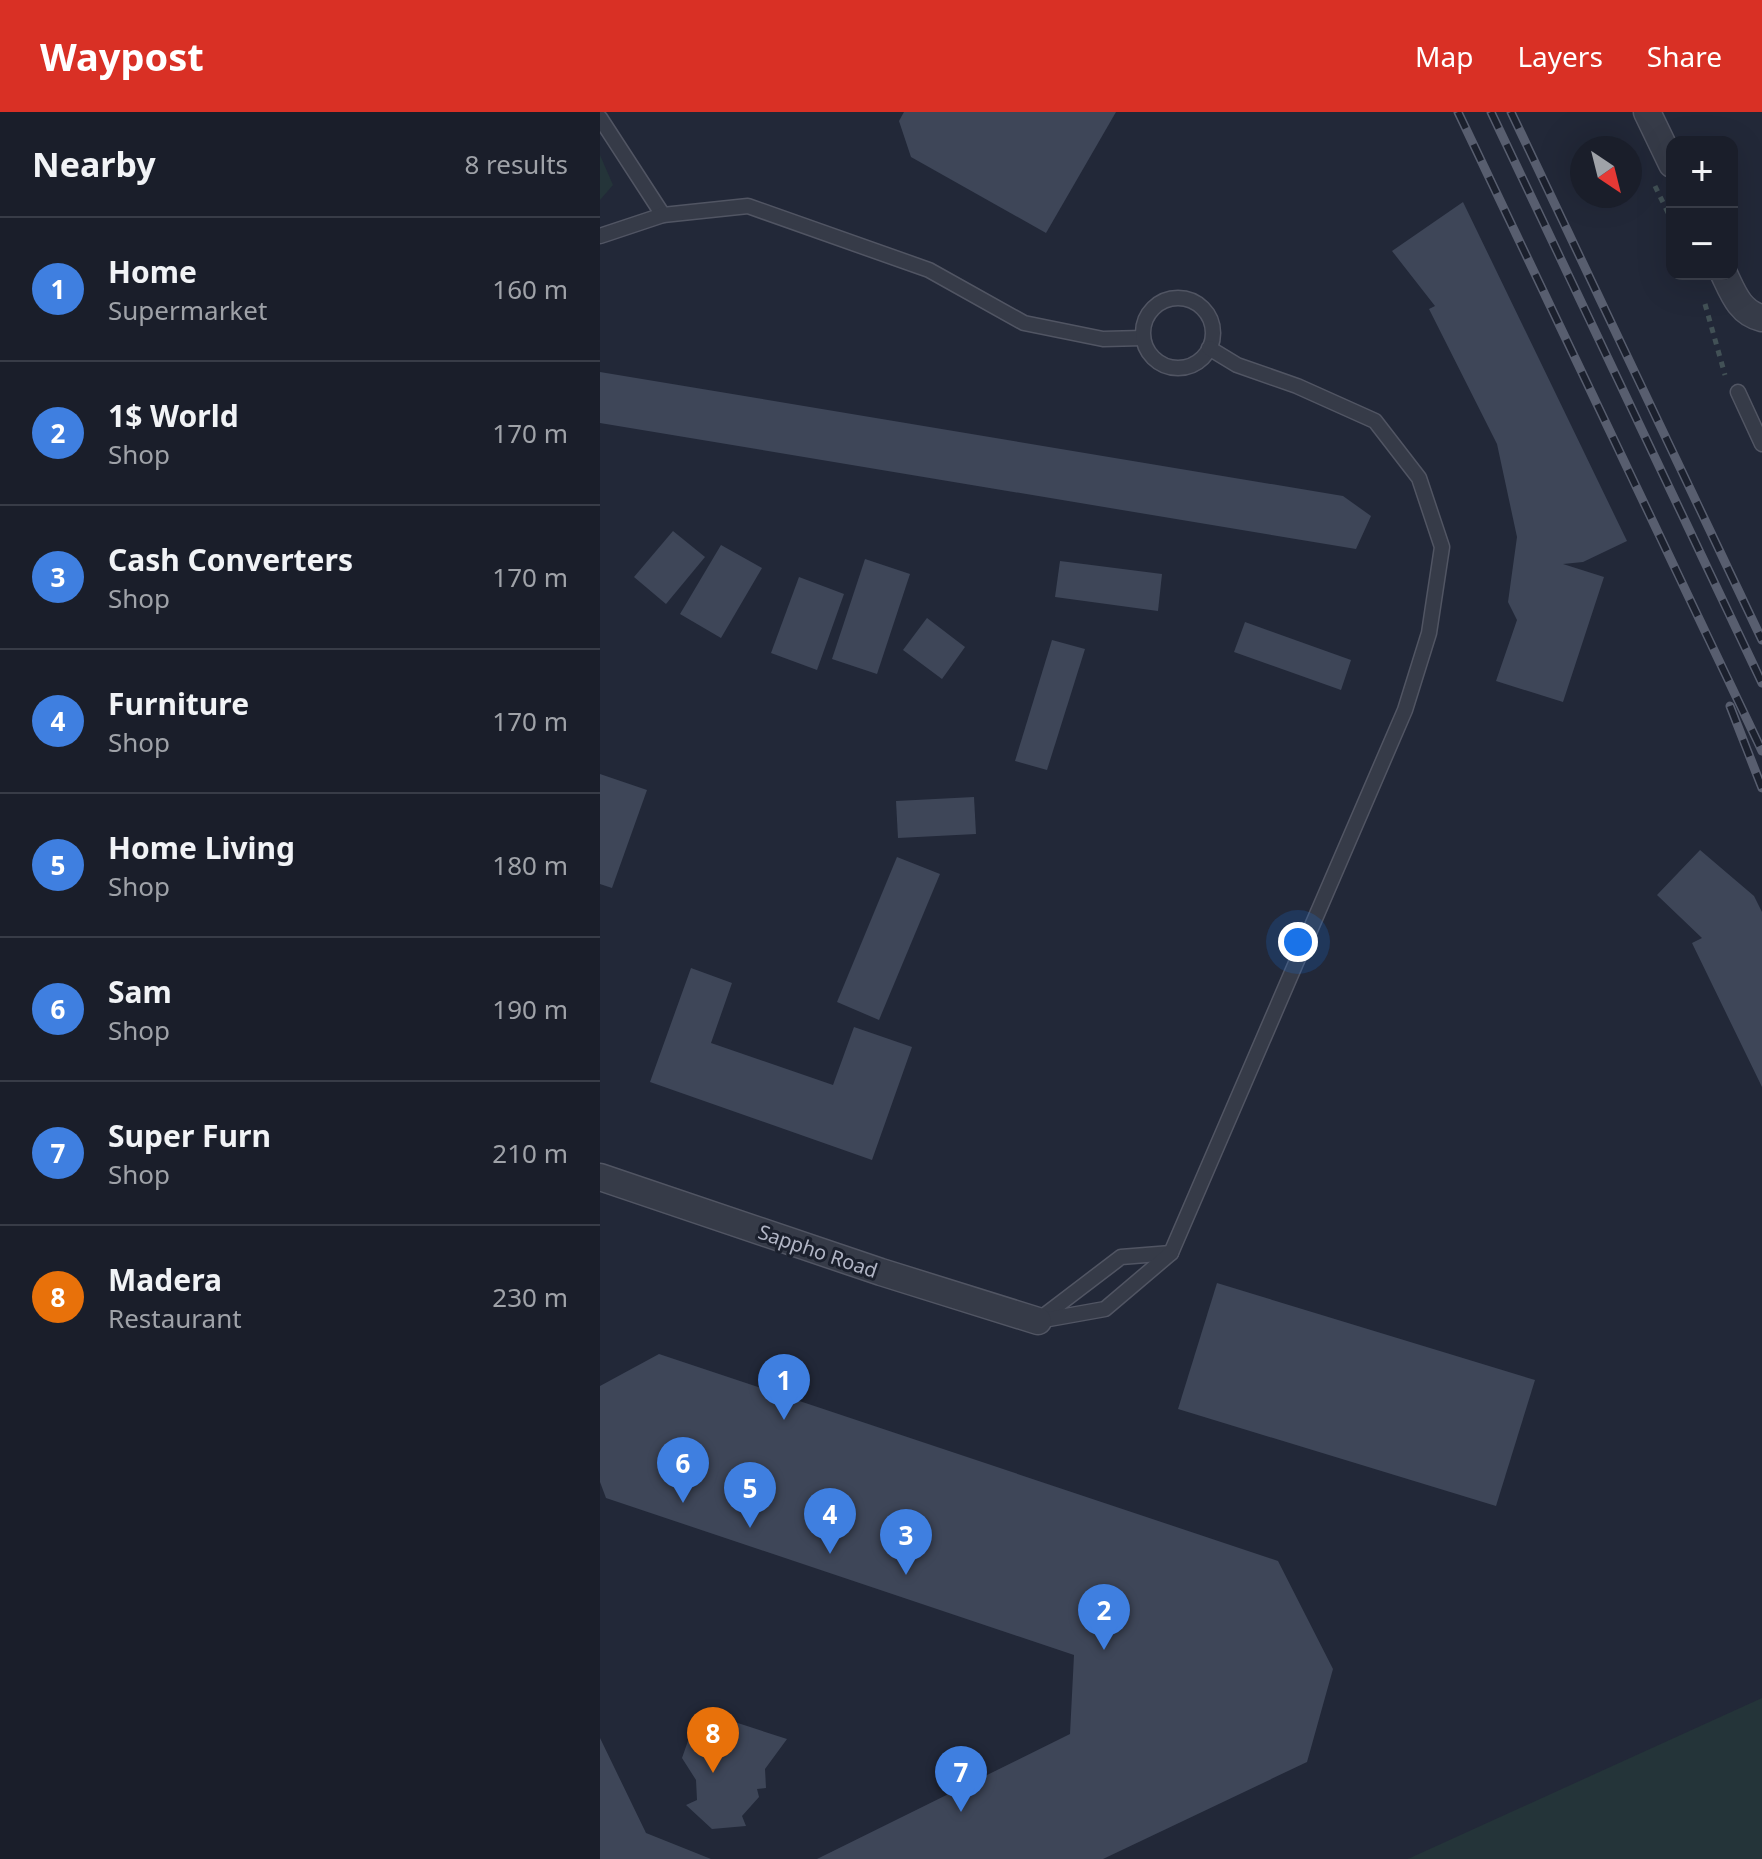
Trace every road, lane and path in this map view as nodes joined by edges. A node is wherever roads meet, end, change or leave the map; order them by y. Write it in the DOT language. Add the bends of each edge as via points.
graph roads {
  1 [pos="1647,112"];
  2 [pos="600,118"];
  3 [pos="1666,152"];
  4 [pos="663,215"];
  5 [pos="600,236"];
  6 [pos="1728,280"];
  7 [pos="1702,290"];
  8 [pos="1752,312"];
  9 [pos="1143,338"];
  10 [pos="1209,348"];
  11 [pos="1738,392"];
  12 [pos="1762,444"];
  13 [pos="600,1177"];
  14 [pos="1171,1253"];
  15 [pos="1038,1321"];
  1 -- 3 [label="street"];
  2 -- 4 [label="lane"];
  4 -- 5 [label="lane"];
  4 -- 9 [label="lane" via="748,206 929,270 1024,323 1103,339"];
  6 -- 8 [label="street"];
  7 -- 11 [label="path" via="1722,371"];
  9 -- 10 [label="lane" via="1153,357 1172,367 1194,364"];
  9 -- 10 [label="lane" via="1147,315 1155,306 1169,299 1189,299 1212,324"];
  10 -- 14 [label="lane" via="1237,365 1375,421 1419,478 1442,547 1429,633 1405,710"];
  11 -- 12 [label="lane"];
  13 -- 15 [label="street, Sappho Road"];
  14 -- 15 [label="lane" via="1105,1309"];
  14 -- 15 [label="lane" via="1121,1257"];
}
